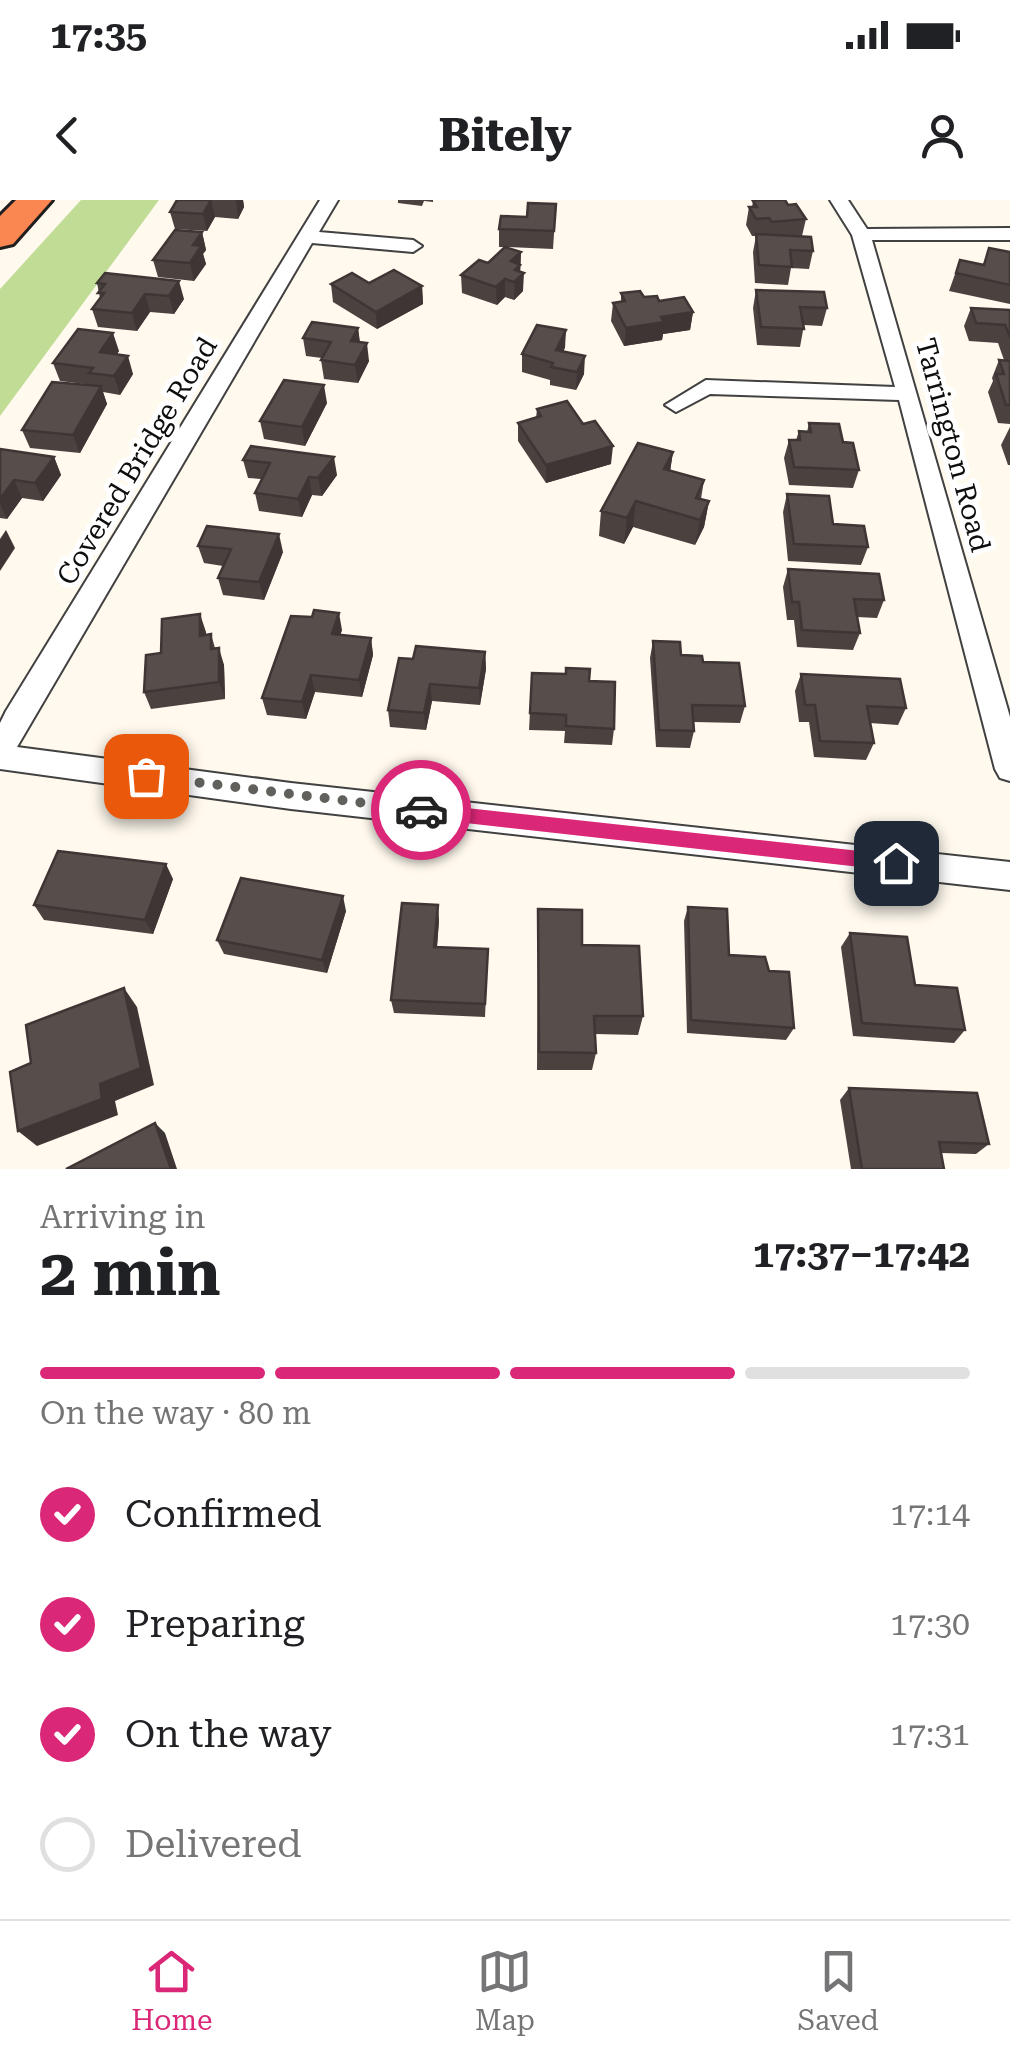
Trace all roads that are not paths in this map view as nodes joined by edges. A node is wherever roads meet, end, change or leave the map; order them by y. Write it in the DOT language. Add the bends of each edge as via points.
graph roads {
  1 [pos="35,200"];
  2 [pos="329,200"];
  3 [pos="839,200"];
  4 [pos="1010,234"];
  5 [pos="860,235"];
  6 [pos="0,236"];
  7 [pos="307,237"];
  8 [pos="413,246"];
  9 [pos="907,394"];
  10 [pos="676,405"];
  11 [pos="0,755"];
  12 [pos="1010,769"];
  13 [pos="1010,876"];
  1 -- 6 [label="highway"];
  2 -- 7 [label="street, Covered Bridge Road"];
  3 -- 5 [label="street, Tarrington Road"];
  4 -- 5 [label="street"];
  5 -- 9 [label="street, Tarrington Road"];
  7 -- 8 [label="street"];
  7 -- 11 [label="street, Covered Bridge Road"];
  9 -- 10 [label="street" via="706,386"];
  9 -- 12 [label="street, Tarrington Road"];
  11 -- 13 [label="street" via="291,796"];
}
